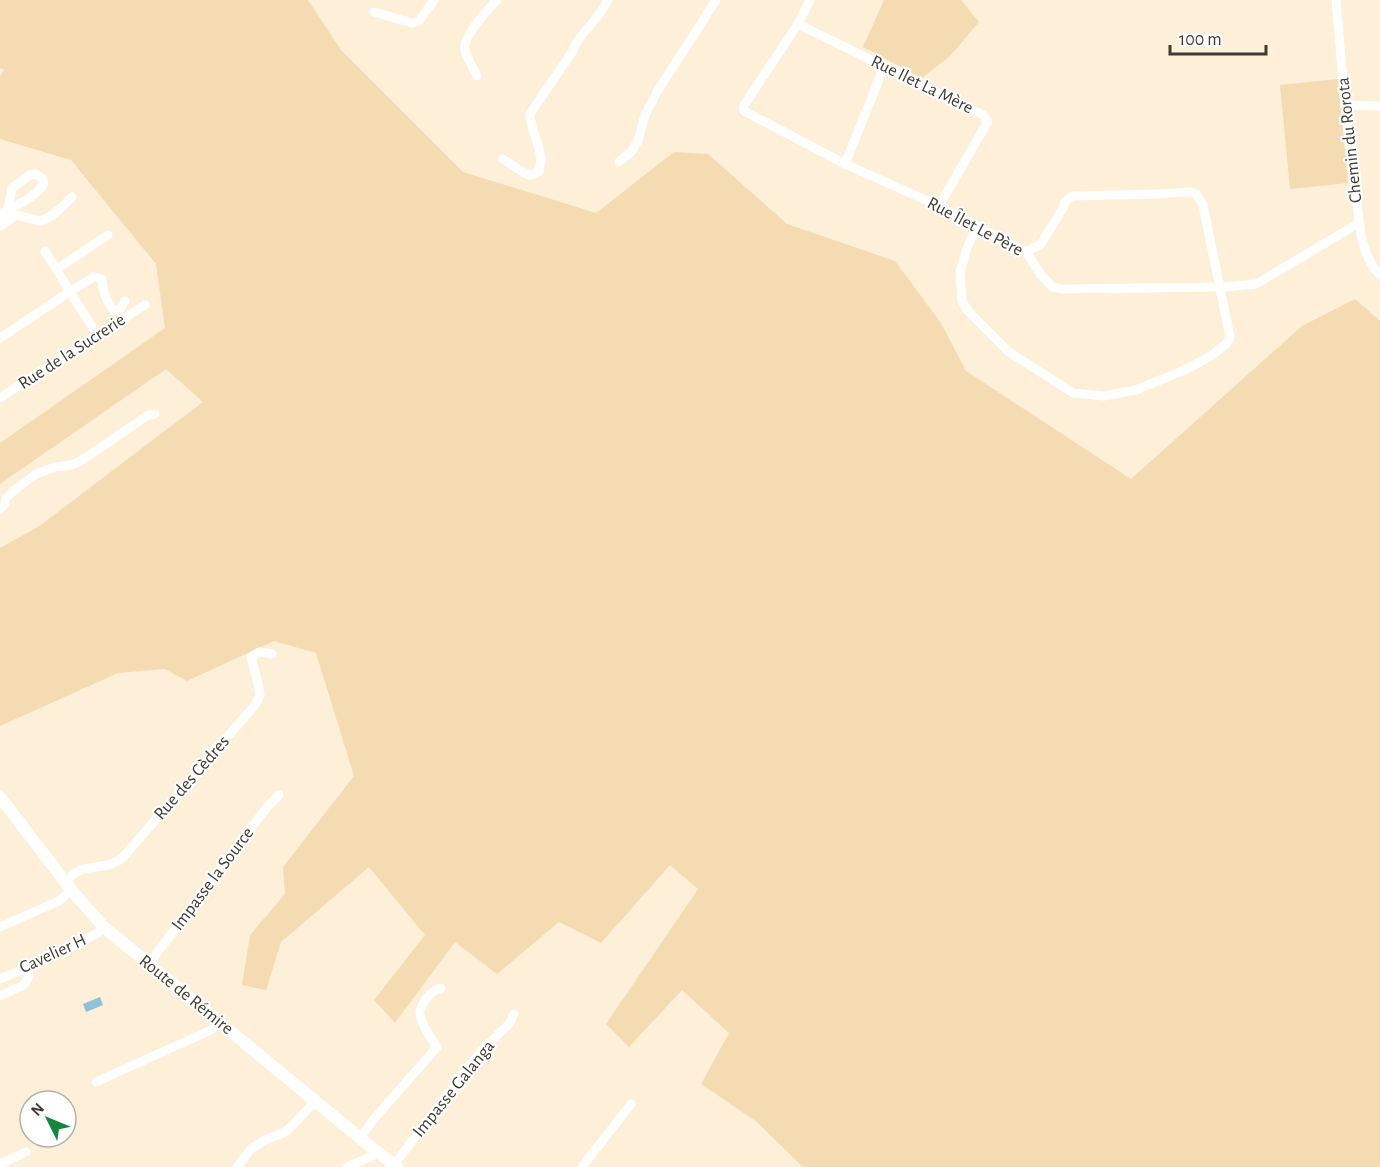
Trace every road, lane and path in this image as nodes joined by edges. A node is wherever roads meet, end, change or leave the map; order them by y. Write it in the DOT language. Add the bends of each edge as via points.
graph roads {
  1 [pos="434,0"];
  2 [pos="497,0"];
  3 [pos="608,0"];
  4 [pos="716,0"];
  5 [pos="810,0"];
  6 [pos="1336,0"];
  7 [pos="374,12"];
  8 [pos="798,24"];
  9 [pos="884,66"];
  10 [pos="477,76"];
  11 [pos="1345,105"];
  12 [pos="1380,106"];
  13 [pos="504,159"];
  14 [pos="619,162"];
  15 [pos="845,164"];
  16 [pos="72,197"];
  17 [pos="939,206"];
  18 [pos="8,209"];
  19 [pos="0,215"];
  20 [pos="1359,223"];
  21 [pos="0,226"];
  22 [pos="977,226"];
  23 [pos="108,235"];
  24 [pos="45,251"];
  25 [pos="1026,252"];
  26 [pos="57,269"];
  27 [pos="1380,275"];
  28 [pos="1221,287"];
  29 [pos="69,292"];
  30 [pos="125,301"];
  31 [pos="145,305"];
  32 [pos="92,327"];
  33 [pos="0,338"];
  34 [pos="0,398"];
  35 [pos="155,414"];
  36 [pos="0,509"];
  37 [pos="272,654"];
  38 [pos="279,795"];
  39 [pos="0,797"];
  40 [pos="69,887"];
  41 [pos="0,927"];
  42 [pos="104,927"];
  43 [pos="148,965"];
  44 [pos="27,968"];
  45 [pos="0,979"];
  46 [pos="441,987"];
  47 [pos="0,996"];
  48 [pos="514,1014"];
  49 [pos="220,1023"];
  50 [pos="96,1082"];
  51 [pos="315,1101"];
  52 [pos="631,1104"];
  53 [pos="360,1138"];
  54 [pos="26,1152"];
  55 [pos="379,1153"];
  56 [pos="0,1164"];
  57 [pos="396,1166"];
  58 [pos="237,1167"];
  59 [pos="347,1167"];
  60 [pos="582,1167"];
  1 -- 7 [label="street" via="420,21 412,23"];
  2 -- 10 [label="street" via="465,40 466,56"];
  3 -- 13 [label="street" via="530,114 542,159 539,171 526,174"];
  4 -- 14 [label="street" via="657,92 638,141"];
  5 -- 8 [label="street, Rue Îlet Le Père"];
  6 -- 11 [label="street, Chemin du Rorota"];
  8 -- 9 [label="street, Rue Ilet La Mère"];
  8 -- 15 [label="street, Rue Îlet Le Père" via="744,111"];
  9 -- 15 [label="street"];
  9 -- 17 [label="street, Rue Ilet La Mère" via="988,121"];
  11 -- 12 [label="street"];
  11 -- 20 [label="street, Chemin du Rorota"];
  15 -- 17 [label="street, Rue Îlet Le Père"];
  16 -- 21 [label="street" via="44,220 16,215"];
  17 -- 22 [label="street, Rue Îlet Le Père"];
  18 -- 19 [label="street"];
  20 -- 27 [label="street, Chemin du Rorota" via="1366,255"];
  20 -- 28 [label="street, Rue Îlet Le Père" via="1256,284"];
  22 -- 25 [label="street, Rue Îlet Le Père"];
  22 -- 28 [label="street" via="960,272 962,301 1009,352 1073,393 1104,396 1136,390 1212,355 1230,337"];
  23 -- 26 [label="street"];
  24 -- 26 [label="street"];
  25 -- 28 [label="street, Rue Îlet Le Père" via="1041,275 1053,287 1062,289"];
  25 -- 28 [label="street" via="1041,244 1072,196 1190,192 1203,205"];
  26 -- 29 [label="street"];
  29 -- 30 [label="street" via="94,277 102,279 114,311"];
  29 -- 32 [label="street"];
  29 -- 33 [label="street"];
  31 -- 34 [label="street, Rue de la Sucrerie"];
  35 -- 36 [label="street" via="84,459 36,474 6,498"];
  37 -- 40 [label="street, Rue des Cèdres" via="259,652 251,657 260,695 255,705 125,855 108,865 73,874"];
  38 -- 43 [label="street, Impasse la Source"];
  39 -- 40 [label="main road, Route de Rémire"];
  40 -- 41 [label="street" via="59,901"];
  40 -- 42 [label="main road, Route de Rémire"];
  42 -- 43 [label="main road, Route de Rémire"];
  42 -- 44 [label="street, Cavelier H"];
  43 -- 49 [label="main road, Route de Rémire"];
  44 -- 45 [label="street, Cavelier H"];
  44 -- 47 [label="street" via="24,985"];
  46 -- 53 [label="street" via="429,995 420,1011 437,1047"];
  48 -- 57 [label="street, Impasse Galanga" via="481,1051"];
  49 -- 50 [label="street"];
  49 -- 51 [label="main road, Route de Rémire"];
  51 -- 53 [label="main road, Route de Rémire"];
  51 -- 58 [label="street" via="285,1132 251,1149"];
  52 -- 60 [label="street"];
  53 -- 55 [label="main road, Route de Rémire"];
  54 -- 56 [label="street"];
  55 -- 57 [label="main road, Route de Rémire"];
  55 -- 59 [label="street"];
}
